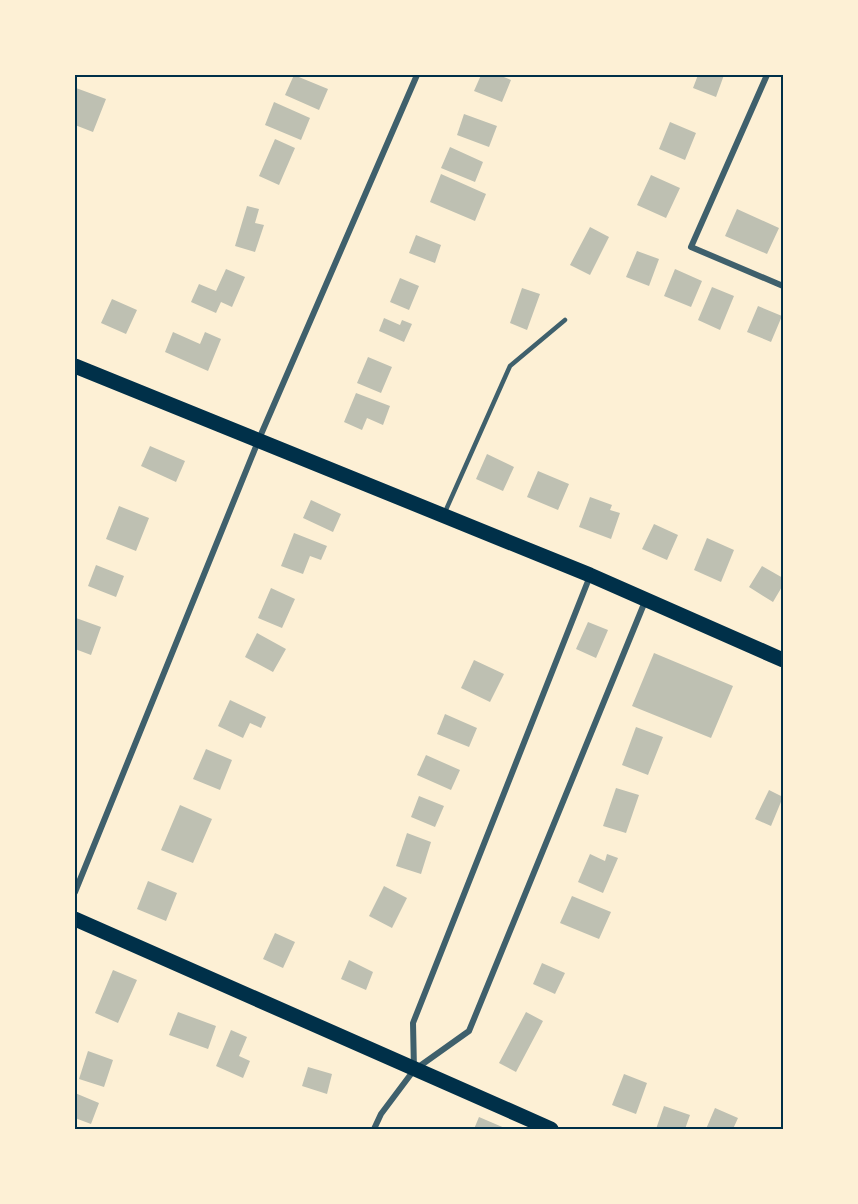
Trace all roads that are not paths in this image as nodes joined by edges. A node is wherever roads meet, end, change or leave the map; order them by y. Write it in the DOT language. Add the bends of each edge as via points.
graph roads {
  1 [pos="417,75"];
  2 [pos="767,75"];
  3 [pos="783,286"];
  4 [pos="565,320"];
  5 [pos="75,366"];
  6 [pos="259,439"];
  7 [pos="444,515"];
  8 [pos="590,575"];
  9 [pos="646,599"];
  10 [pos="783,660"];
  11 [pos="75,892"];
  12 [pos="75,919"];
  13 [pos="414,1070"];
  14 [pos="374,1129"];
  15 [pos="551,1129"];
  1 -- 6 [label="street"];
  2 -- 3 [label="street" via="691,247"];
  4 -- 7 [label="lane" via="510,366"];
  5 -- 6 [label="main road"];
  6 -- 7 [label="main road"];
  6 -- 11 [label="street"];
  7 -- 8 [label="main road"];
  8 -- 9 [label="main road"];
  8 -- 13 [label="street" via="413,1023"];
  9 -- 10 [label="main road"];
  9 -- 13 [label="street" via="469,1031"];
  12 -- 13 [label="main road"];
  13 -- 14 [label="street"];
  13 -- 15 [label="main road"];
}
